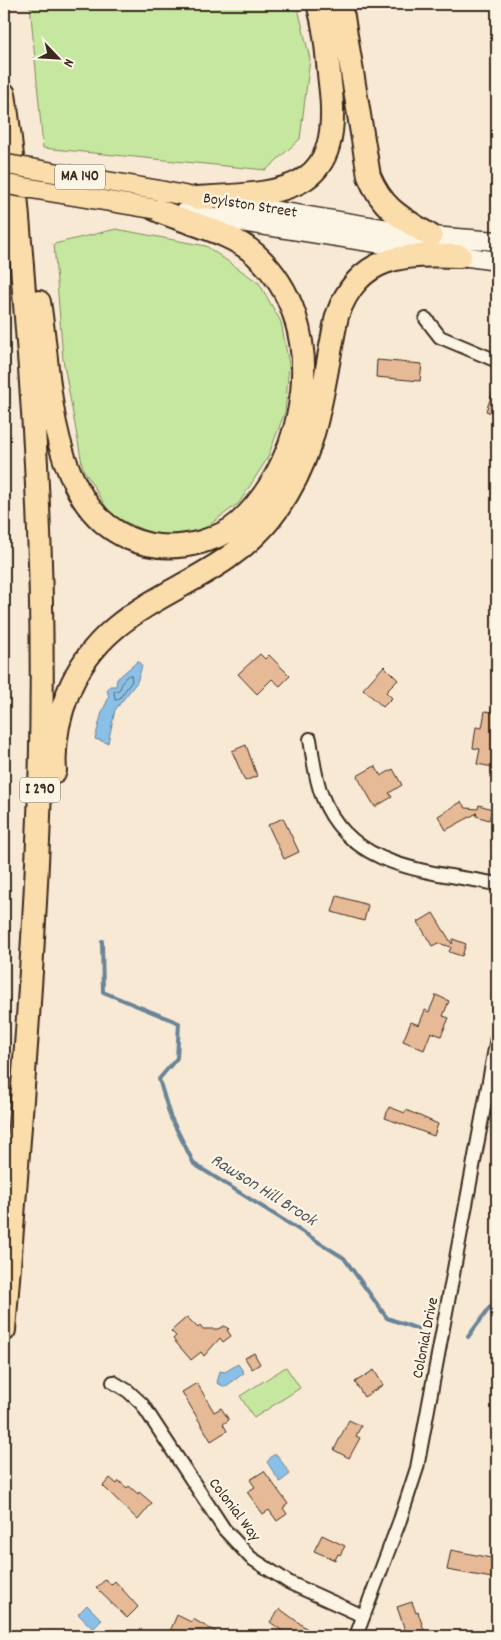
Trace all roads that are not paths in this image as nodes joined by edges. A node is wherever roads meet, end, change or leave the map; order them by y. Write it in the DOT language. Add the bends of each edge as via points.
graph roads {
  1 [pos="318,4"];
  2 [pos="338,4"];
  3 [pos="4,94"];
  4 [pos="4,164"];
  5 [pos="10,190"];
  6 [pos="196,198"];
  7 [pos="156,199"];
  8 [pos="431,236"];
  9 [pos="497,241"];
  10 [pos="460,256"];
  11 [pos="497,261"];
  12 [pos="426,319"];
  13 [pos="497,361"];
  14 [pos="310,739"];
  15 [pos="38,835"];
  16 [pos="497,884"];
  17 [pos="497,1038"];
  18 [pos="4,1330"];
  19 [pos="113,1382"];
  20 [pos="363,1616"];
  21 [pos="356,1636"];
  1 -- 6 [label="highway" via="334,113 326,155 309,176 295,185 260,194"];
  2 -- 8 [label="highway" via="343,17 369,176 390,210"];
  3 -- 5 [label="highway, I 290"];
  4 -- 7 [label="main road, Boylston Street / MA 140, bridge"];
  5 -- 7 [label="main road, Boylston Street / MA 140, bridge"];
  5 -- 7 [label="highway" via="35,278 57,432 77,488 95,513 120,534 143,544 168,548 222,535 240,523 258,502 280,466 291,439 298,412 304,354 296,317 279,283 260,258 243,245"];
  5 -- 15 [label="highway, I 290" via="31,372 38,502 41,682"];
  6 -- 7 [label="main road, Boylston Street / MA 140"];
  6 -- 8 [label="main road, Boylston Street / MA 140"];
  7 -- 10 [label="main road, Boylston Street / MA 140"];
  8 -- 9 [label="main road, Boylston Street / MA 140"];
  10 -- 11 [label="main road, Boylston Street / MA 140"];
  10 -- 15 [label="highway" via="394,258 374,266 351,286 337,316 315,433 296,479 274,514 248,543 124,620 102,638 86,658 60,717 55,772"];
  12 -- 13 [label="street" via="440,337"];
  14 -- 16 [label="street" via="318,785 326,807 338,827 355,842 373,854 403,866"];
  15 -- 18 [label="highway, I 290"];
  17 -- 20 [label="street, Colonial Drive" via="422,1443 400,1520"];
  19 -- 20 [label="street, Colonial Way" via="128,1390 142,1404 224,1529 250,1558 290,1583"];
  20 -- 21 [label="street, Colonial Drive"];
}
